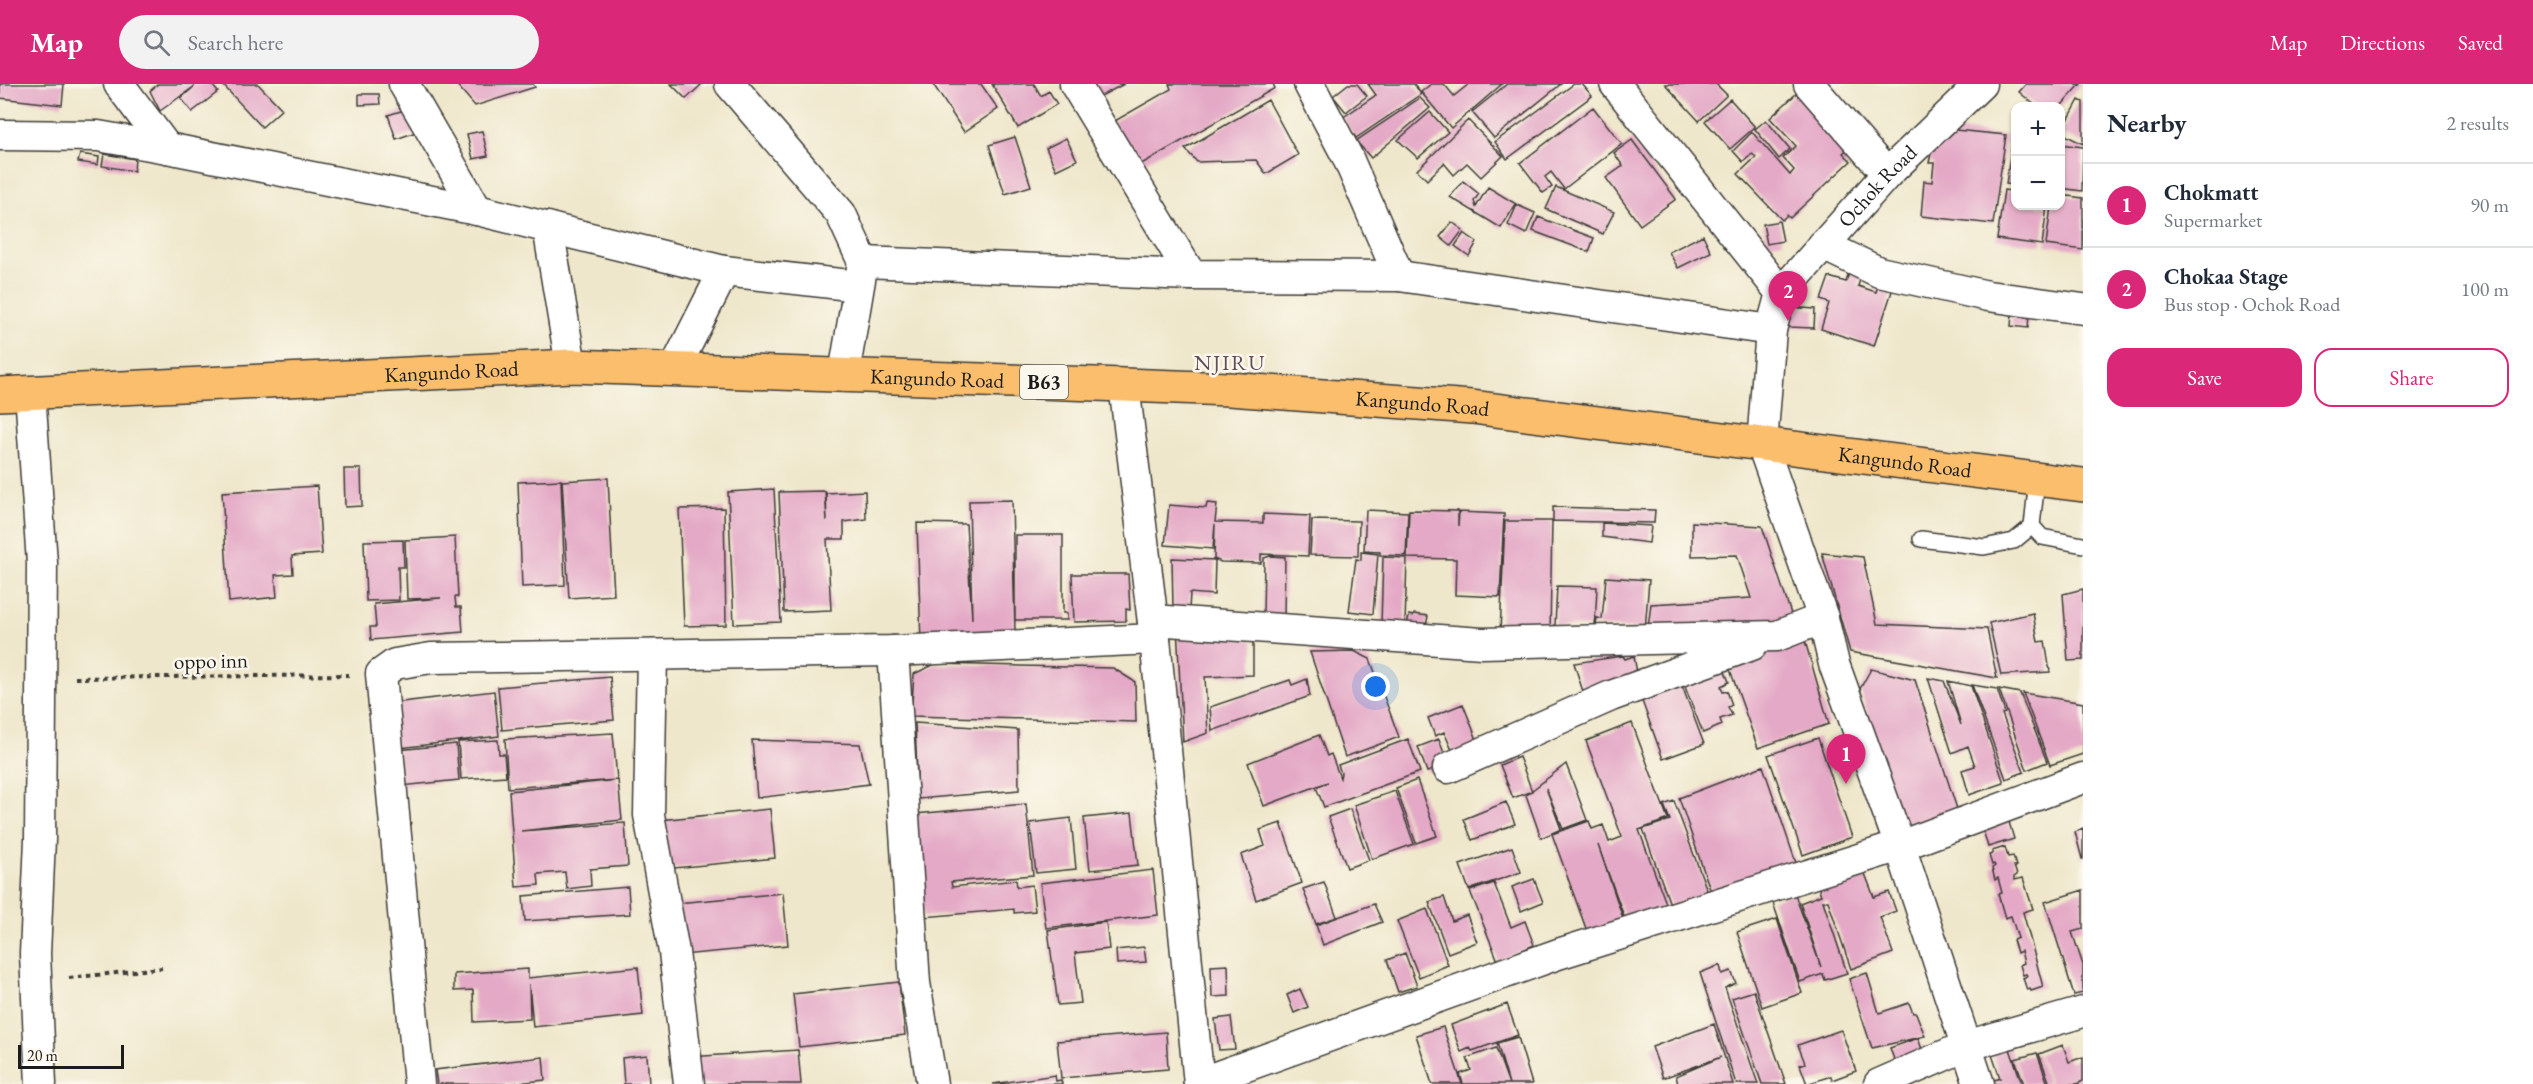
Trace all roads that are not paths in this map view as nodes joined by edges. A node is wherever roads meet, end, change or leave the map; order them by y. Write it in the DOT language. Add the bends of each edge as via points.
graph roads {
  1 [pos="119,84"];
  2 [pos="404,84"];
  3 [pos="730,84"];
  4 [pos="1075,84"];
  5 [pos="1310,84"];
  6 [pos="1615,84"];
  7 [pos="1809,84"];
  8 [pos="1981,84"];
  9 [pos="0,135"];
  10 [pos="167,148"];
  11 [pos="1887,174"];
  12 [pos="477,210"];
  13 [pos="548,227"];
  14 [pos="1823,245"];
  15 [pos="724,271"];
  16 [pos="861,274"];
  17 [pos="1191,275"];
  18 [pos="1399,276"];
  19 [pos="1781,293"];
  20 [pos="2083,309"];
  21 [pos="1771,330"];
  22 [pos="571,366"];
  23 [pos="674,370"];
  24 [pos="844,374"];
  25 [pos="1124,385"];
  26 [pos="15,393"];
  27 [pos="1762,444"];
  28 [pos="2037,479"];
  29 [pos="2083,485"];
  30 [pos="2032,526"];
  31 [pos="1921,539"];
  32 [pos="2083,545"];
  33 [pos="1823,618"];
  34 [pos="1154,629"];
  35 [pos="1777,636"];
  36 [pos="892,651"];
  37 [pos="652,656"];
  38 [pos="1449,768"];
  39 [pos="2083,778"];
  40 [pos="1900,846"];
  41 [pos="2083,1012"];
  42 [pos="1966,1046"];
  43 [pos="41,1084"];
  44 [pos="419,1084"];
  45 [pos="689,1084"];
  46 [pos="932,1084"];
  47 [pos="1199,1084"];
  48 [pos="1879,1084"];
  49 [pos="1979,1084"];
  1 -- 10 [label="street"];
  2 -- 12 [label="street"];
  3 -- 16 [label="street" via="842,214"];
  4 -- 17 [label="street"];
  5 -- 18 [label="street" via="1347,156"];
  6 -- 19 [label="street"];
  7 -- 11 [label="street"];
  8 -- 11 [label="street, Ochok Road"];
  9 -- 10 [label="street" via="98,136"];
  10 -- 12 [label="street"];
  11 -- 14 [label="street, Ochok Road"];
  12 -- 13 [label="street"];
  13 -- 15 [label="street"];
  13 -- 22 [label="street"];
  14 -- 19 [label="street, Ochok Road"];
  14 -- 20 [label="street" via="1879,272 1988,296"];
  15 -- 16 [label="street"];
  15 -- 23 [label="street"];
  16 -- 17 [label="street"];
  16 -- 24 [label="street"];
  17 -- 18 [label="street"];
  18 -- 21 [label="street"];
  19 -- 21 [label="street"];
  21 -- 27 [label="street"];
  22 -- 23 [label="highway, Kangundo Road / B63"];
  22 -- 26 [label="highway, Kangundo Road / B63"];
  23 -- 24 [label="highway, Kangundo Road / B63"];
  24 -- 25 [label="highway, Kangundo Road / B63"];
  25 -- 27 [label="highway, Kangundo Road / B63" via="1472,407"];
  25 -- 34 [label="street"];
  26 -- 43 [label="street" via="42,563 36,981"];
  27 -- 28 [label="highway, Kangundo Road / B63"];
  27 -- 33 [label="street"];
  28 -- 29 [label="highway, Kangundo Road / B63"];
  28 -- 30 [label="lane"];
  30 -- 31 [label="lane" via="2014,541 1983,547"];
  30 -- 32 [label="lane" via="2042,537"];
  33 -- 35 [label="street"];
  33 -- 40 [label="street" via="1834,664"];
  34 -- 35 [label="street" via="1482,644"];
  34 -- 36 [label="street"];
  34 -- 47 [label="street"];
  35 -- 38 [label="street" via="1611,696"];
  36 -- 37 [label="street"];
  36 -- 46 [label="street" via="915,983"];
  37 -- 44 [label="street" via="431,658 394,664 381,674"];
  37 -- 45 [label="street" via="650,815 674,952"];
  39 -- 40 [label="street"];
  40 -- 42 [label="street"];
  40 -- 47 [label="street" via="1558,954"];
  41 -- 42 [label="street"];
  42 -- 48 [label="street"];
  42 -- 49 [label="street"];
}
